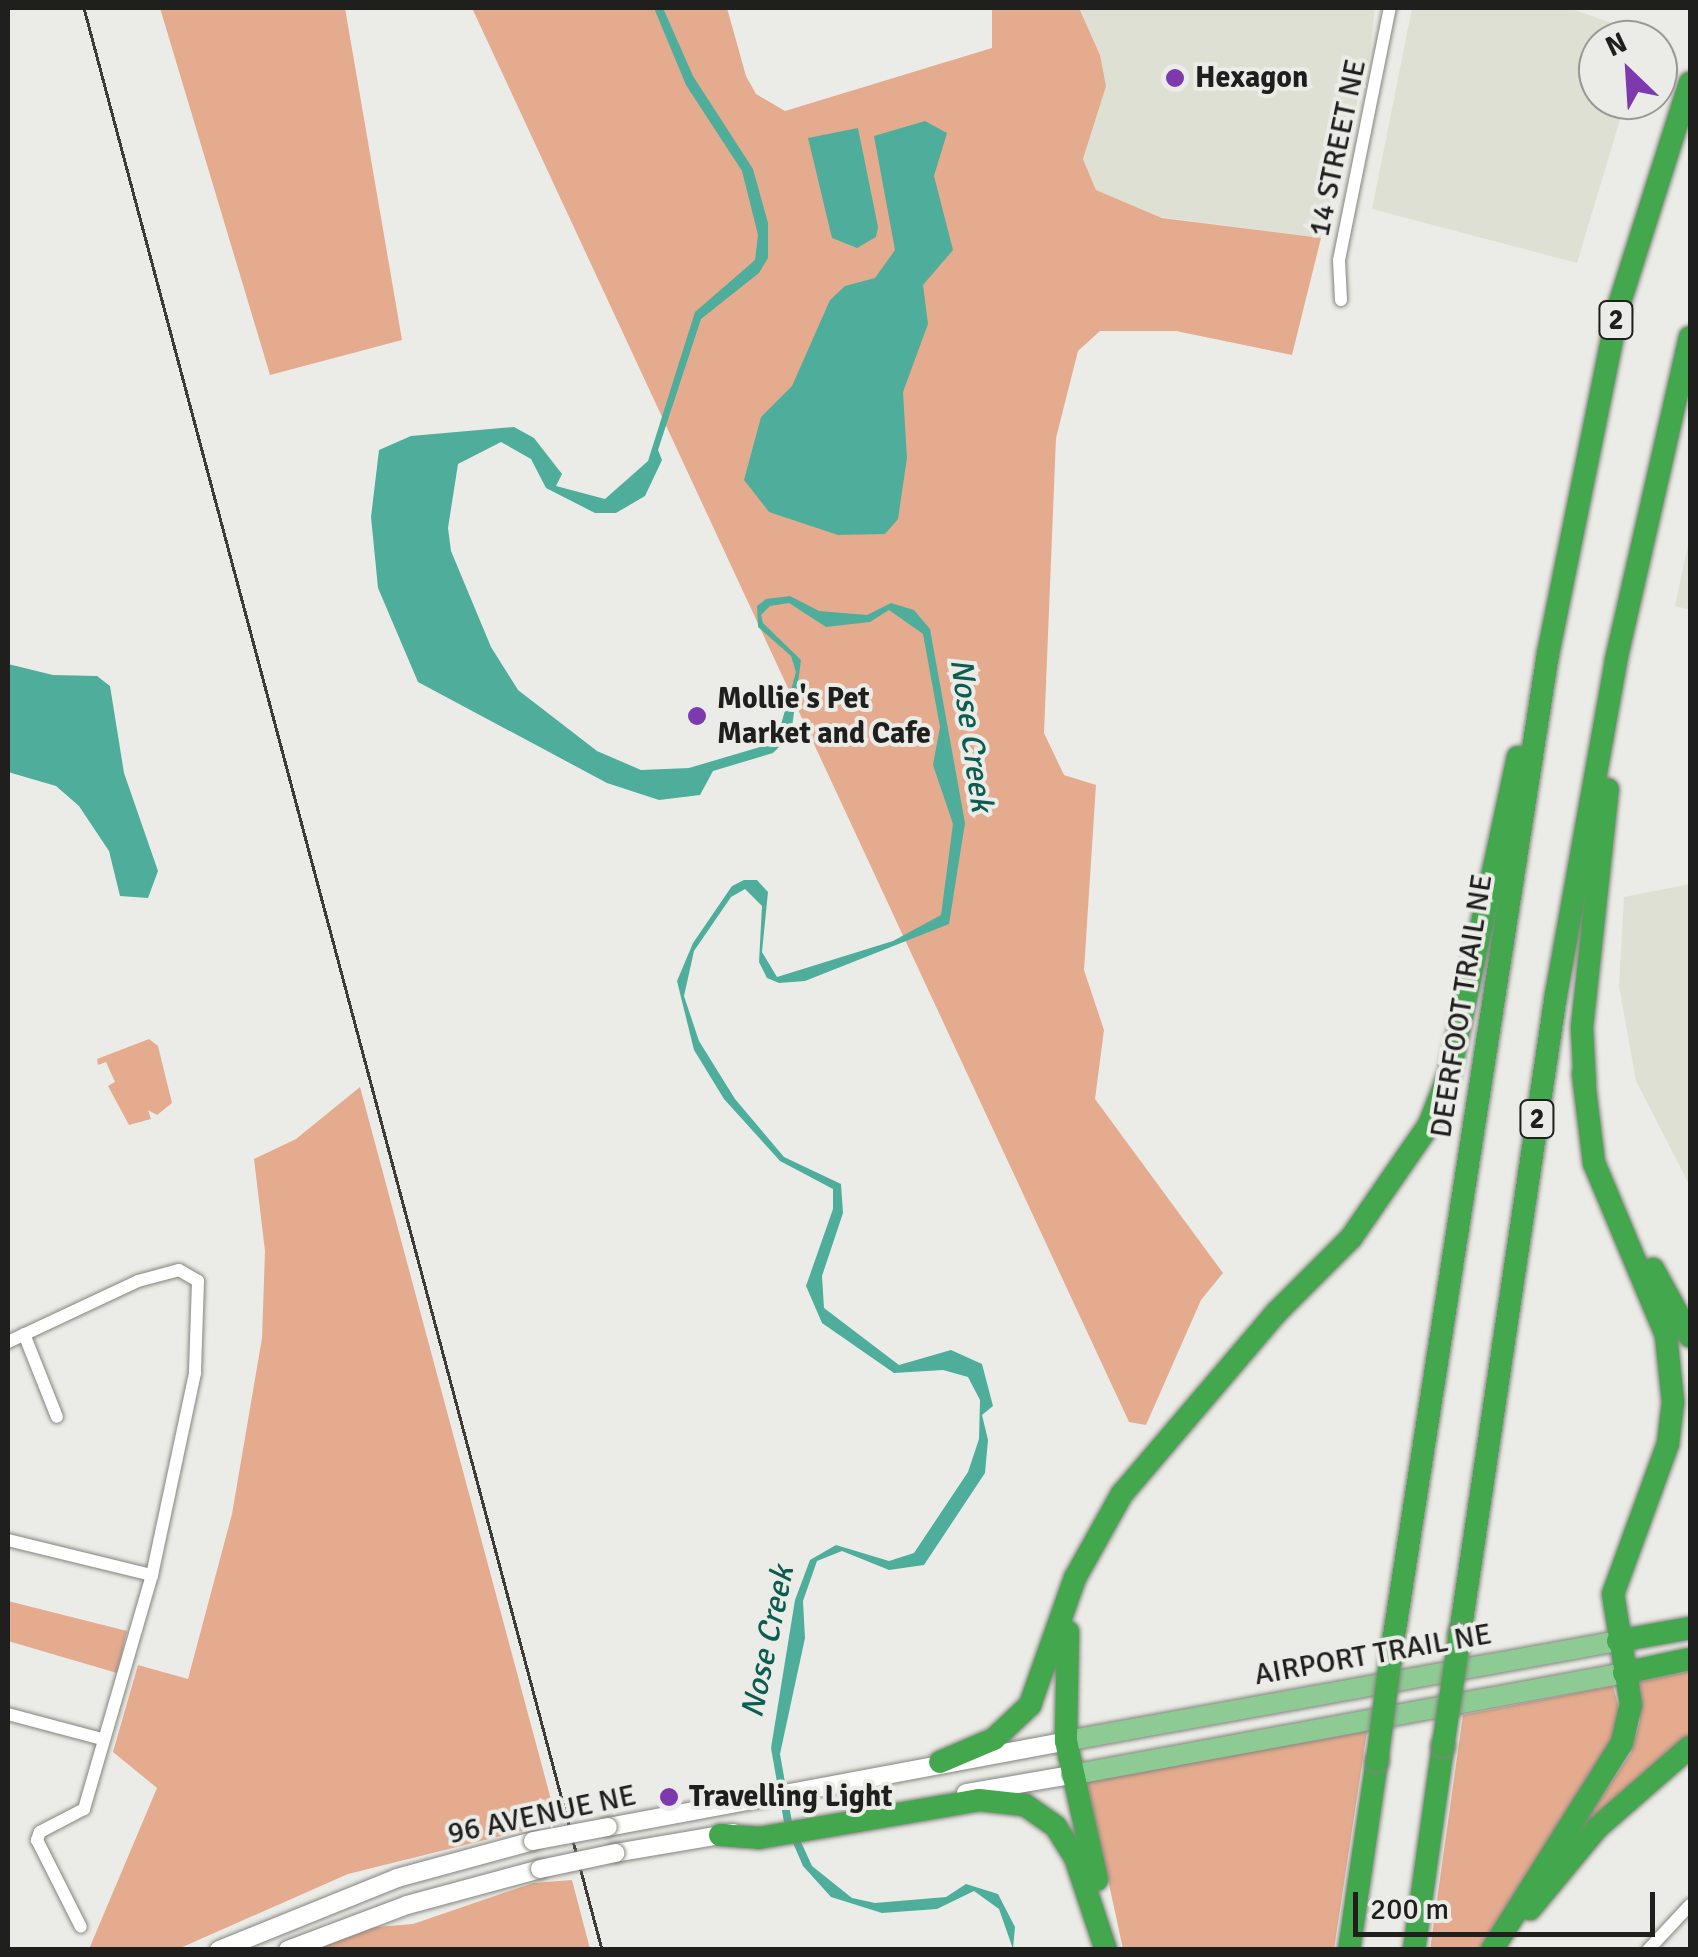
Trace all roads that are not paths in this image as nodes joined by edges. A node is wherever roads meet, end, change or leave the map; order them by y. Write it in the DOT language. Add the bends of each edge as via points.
graph roads {
  1 [pos="1390,8"];
  2 [pos="1690,83"];
  3 [pos="1340,300"];
  4 [pos="1690,337"];
  5 [pos="1631,607"];
  6 [pos="1548,654"];
  7 [pos="1583,1074"];
  8 [pos="24,1334"];
  9 [pos="1690,1336"];
  10 [pos="8,1342"];
  11 [pos="57,1416"];
  12 [pos="1096,1537"];
  13 [pos="8,1540"];
  14 [pos="152,1575"];
  15 [pos="1690,1628"];
  16 [pos="1618,1641"];
  17 [pos="1690,1660"];
  18 [pos="1624,1673"];
  19 [pos="8,1714"];
  20 [pos="102,1739"];
  21 [pos="1066,1742"];
  22 [pos="1690,1748"];
  23 [pos="940,1762"];
  24 [pos="1071,1775"];
  25 [pos="862,1816"];
  26 [pos="720,1835"];
  27 [pos="1690,1905"];
  28 [pos="82,1926"];
  29 [pos="218,1950"];
  30 [pos="288,1950"];
  31 [pos="1110,1950"];
  32 [pos="1349,1950"];
  33 [pos="1414,1950"];
  34 [pos="1492,1950"];
  35 [pos="1504,1950"];
  36 [pos="1648,1950"];
  1 -- 3 [label="street, 14 STREET NE" via="1339,260"];
  2 -- 6 [label="highway, DEERFOOT TRAIL NE / 2" via="1619,305"];
  4 -- 5 [label="highway, 2"];
  5 -- 7 [label="highway" via="1592,922"];
  5 -- 33 [label="highway, 2, bridge" via="1556,995"];
  6 -- 12 [label="highway" via="1533,684 1450,1071 1429,1125 1350,1238 1157,1448"];
  6 -- 32 [label="highway, DEERFOOT TRAIL NE / 2, bridge"];
  7 -- 9 [label="highway" via="1614,1192"];
  7 -- 16 [label="highway" via="1594,1162 1660,1320 1673,1378 1668,1444 1618,1567"];
  8 -- 10 [label="street"];
  8 -- 11 [label="street"];
  8 -- 14 [label="street" via="138,1281 179,1270 196,1275 195,1373"];
  12 -- 21 [label="highway" via="1062,1657"];
  12 -- 23 [label="highway" via="1030,1704 994,1738"];
  13 -- 14 [label="street"];
  14 -- 20 [label="street"];
  15 -- 16 [label="highway, AIRPORT TRAIL NE"];
  16 -- 18 [label="highway"];
  16 -- 21 [label="main road, AIRPORT TRAIL NE"];
  17 -- 18 [label="highway, AIRPORT TRAIL NE"];
  18 -- 24 [label="main road, AIRPORT TRAIL NE"];
  18 -- 34 [label="highway" via="1632,1705 1622,1744"];
  19 -- 20 [label="street"];
  20 -- 28 [label="street" via="84,1810 40,1832 37,1840"];
  21 -- 23 [label="main road, 96 AVENUE NE"];
  21 -- 24 [label="highway"];
  22 -- 35 [label="highway" via="1597,1828"];
  23 -- 29 [label="main road, 96 AVENUE NE, bridge" via="533,1841 397,1878"];
  24 -- 25 [label="main road"];
  24 -- 31 [label="highway"];
  25 -- 26 [label="highway" via="759,1838"];
  25 -- 31 [label="highway" via="980,1800 1040,1813 1076,1857"];
  26 -- 30 [label="main road, 96 AVENUE NE, bridge" via="540,1869 407,1905"];
  27 -- 36 [label="street"];
}
